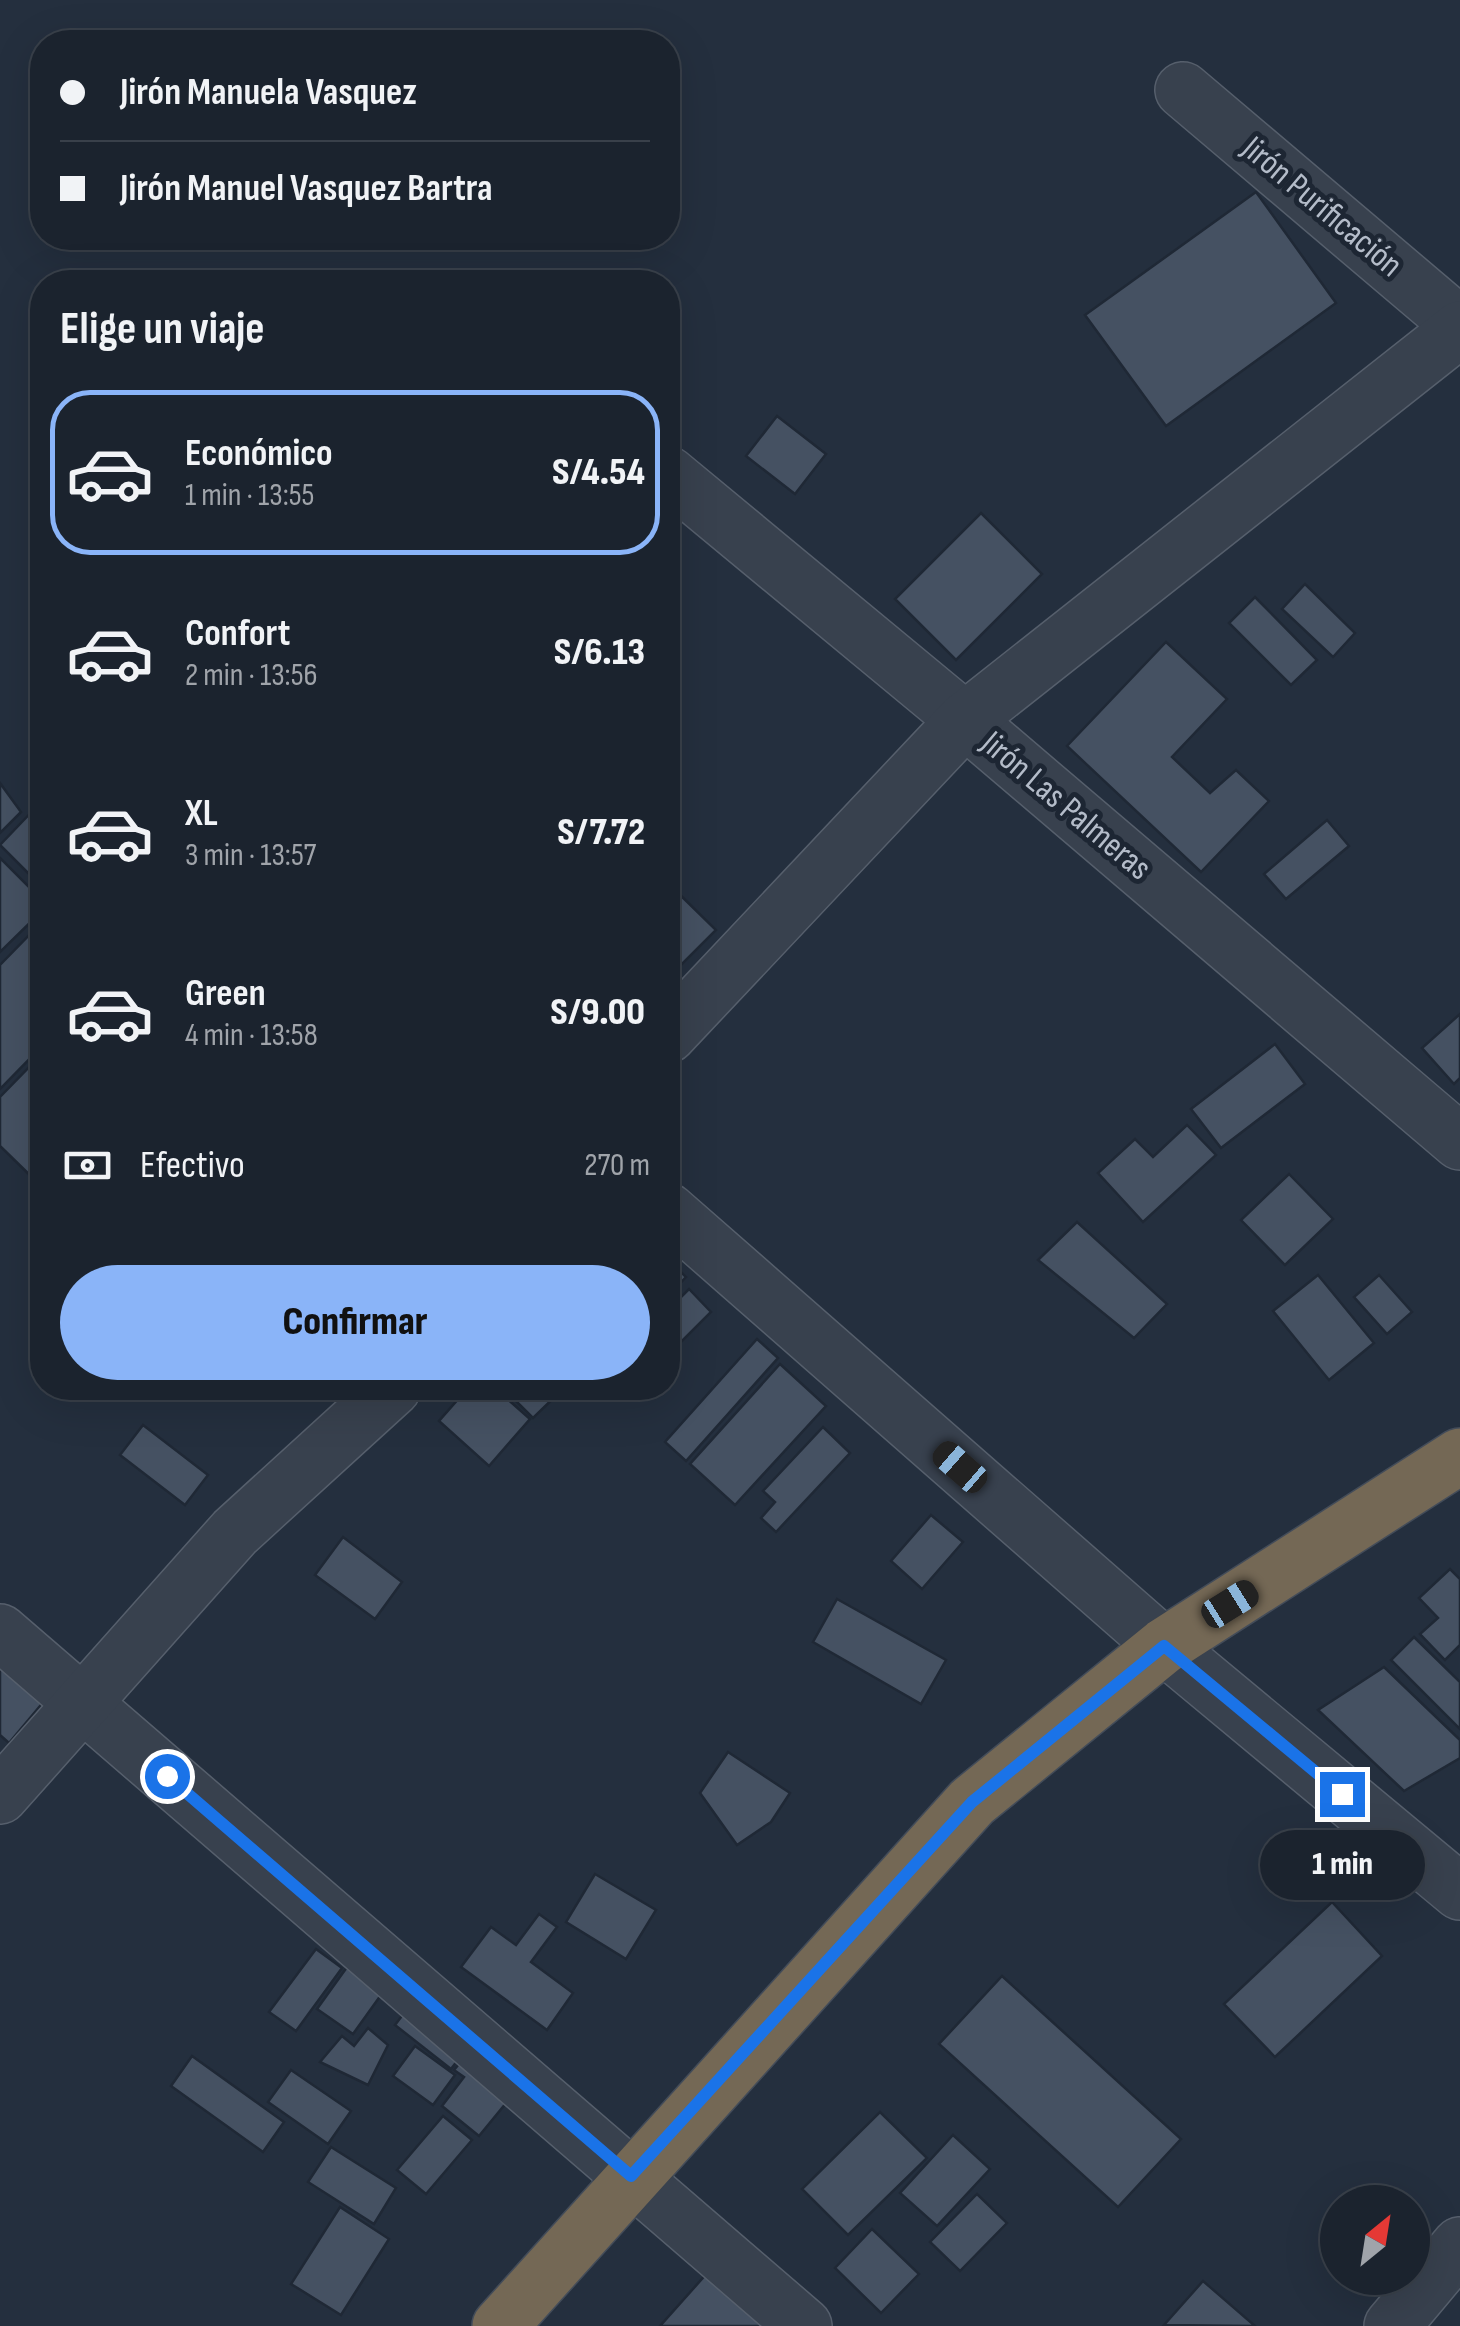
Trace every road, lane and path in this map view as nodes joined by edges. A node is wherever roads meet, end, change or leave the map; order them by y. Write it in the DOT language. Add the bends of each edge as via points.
graph roads {
  1 [pos="1183,90"];
  2 [pos="1460,327"];
  3 [pos="680,484"];
  4 [pos="965,720"];
  5 [pos="680,1022"];
  6 [pos="1460,1142"];
  7 [pos="680,1222"];
  8 [pos="380,1400"];
  9 [pos="1460,1456"];
  10 [pos="0,1632"];
  11 [pos="1164,1646"];
  12 [pos="80,1701"];
  13 [pos="0,1796"];
  14 [pos="1460,1892"];
  15 [pos="631,2176"];
  16 [pos="1460,2246"];
  17 [pos="500,2326"];
  18 [pos="804,2326"];
  19 [pos="1392,2326"];
  1 -- 2 [label="street, Jirón Purificación"];
  2 -- 4 [label="street"];
  3 -- 4 [label="street, Jirón Las Palmeras"];
  4 -- 5 [label="street"];
  4 -- 6 [label="street, Jirón Las Palmeras"];
  7 -- 11 [label="street"];
  8 -- 12 [label="street" via="235,1532"];
  9 -- 11 [label="highway"];
  10 -- 12 [label="street"];
  11 -- 14 [label="street"];
  11 -- 15 [label="highway" via="972,1802"];
  12 -- 13 [label="street"];
  12 -- 15 [label="street"];
  15 -- 17 [label="highway"];
  15 -- 18 [label="street"];
  16 -- 19 [label="street"];
}
